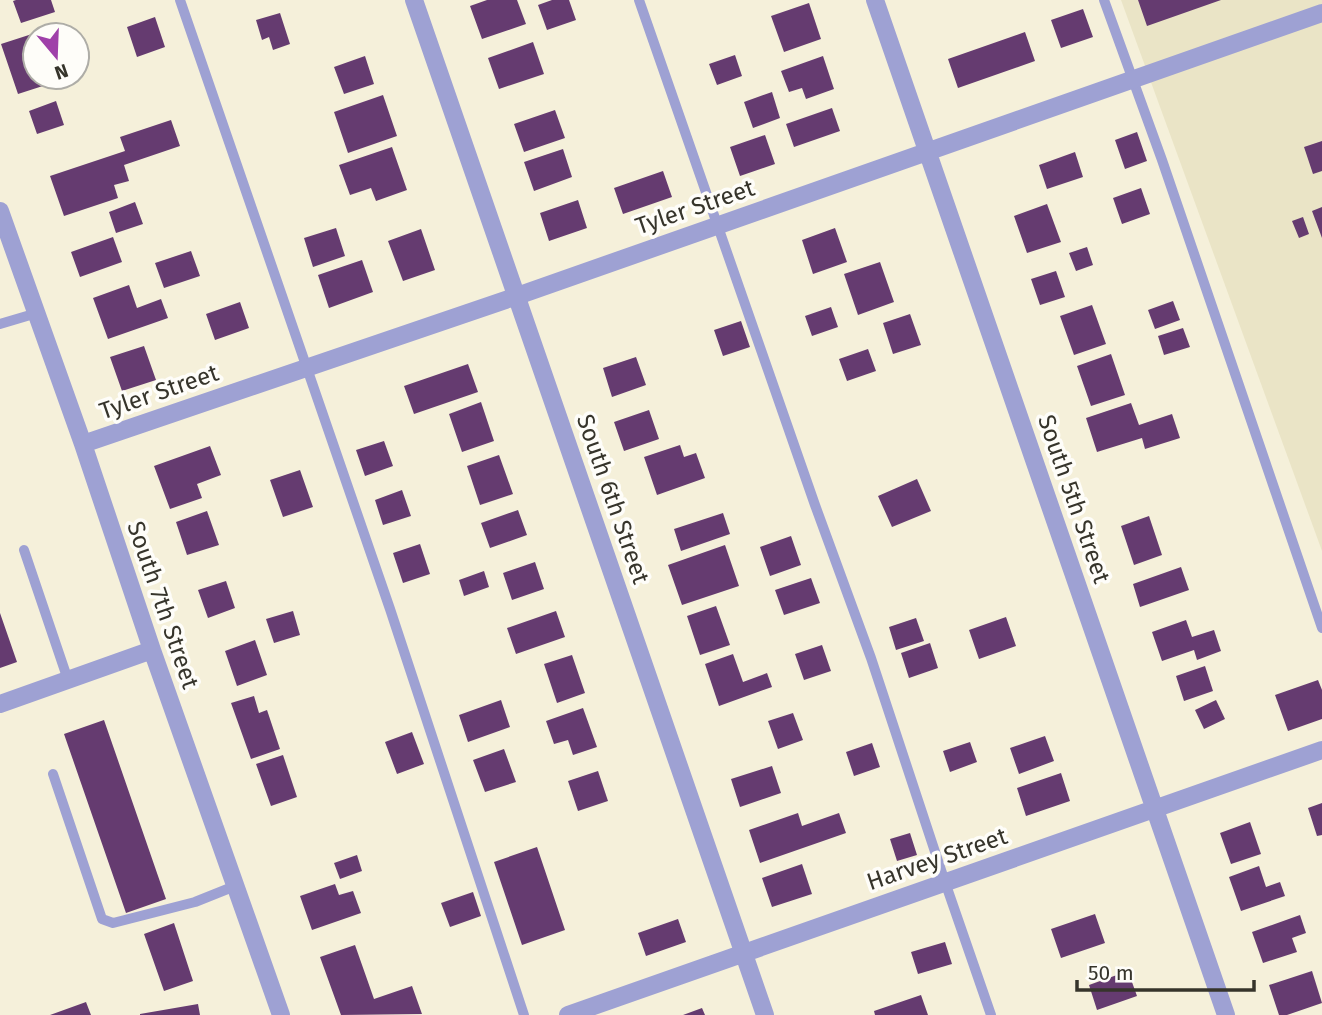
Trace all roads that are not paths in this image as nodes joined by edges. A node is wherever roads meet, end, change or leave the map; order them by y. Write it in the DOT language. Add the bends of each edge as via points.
graph roads {
  1 [pos="180,0"];
  2 [pos="414,0"];
  3 [pos="639,0"];
  4 [pos="875,0"];
  5 [pos="1104,0"];
  6 [pos="1322,13"];
  7 [pos="1133,79"];
  8 [pos="927,151"];
  9 [pos="0,211"];
  10 [pos="718,225"];
  11 [pos="517,296"];
  12 [pos="37,313"];
  13 [pos="0,324"];
  14 [pos="306,368"];
  15 [pos="83,444"];
  16 [pos="24,550"];
  17 [pos="1322,628"];
  18 [pos="152,650"];
  19 [pos="68,680"];
  20 [pos="0,704"];
  21 [pos="1322,750"];
  22 [pos="53,774"];
  23 [pos="1155,808"];
  24 [pos="945,882"];
  25 [pos="235,886"];
  26 [pos="744,953"];
  27 [pos="281,1015"];
  28 [pos="524,1015"];
  29 [pos="568,1015"];
  30 [pos="765,1015"];
  31 [pos="991,1015"];
  32 [pos="1226,1015"];
  1 -- 14 [label="lane"];
  2 -- 11 [label="street, South 6th Street"];
  3 -- 10 [label="lane"];
  4 -- 8 [label="street, South 5th Street"];
  5 -- 7 [label="lane"];
  6 -- 7 [label="street, Tyler Street"];
  7 -- 8 [label="street, Tyler Street"];
  7 -- 17 [label="lane"];
  8 -- 10 [label="street, Tyler Street"];
  8 -- 23 [label="street, South 5th Street"];
  9 -- 12 [label="street, South 7th Street"];
  10 -- 11 [label="street, Tyler Street"];
  10 -- 24 [label="lane"];
  11 -- 14 [label="street, Tyler Street"];
  11 -- 26 [label="street, South 6th Street"];
  12 -- 13 [label="lane"];
  12 -- 15 [label="street, South 7th Street"];
  14 -- 15 [label="street, Tyler Street"];
  14 -- 28 [label="lane"];
  15 -- 18 [label="street, South 7th Street"];
  16 -- 19 [label="lane"];
  18 -- 19 [label="street"];
  18 -- 25 [label="street, South 7th Street"];
  19 -- 20 [label="street"];
  21 -- 23 [label="street, Harvey Street"];
  22 -- 25 [label="lane" via="103,919 113,923 195,902"];
  23 -- 24 [label="street, Harvey Street"];
  23 -- 32 [label="street, South 5th Street"];
  24 -- 26 [label="street, Harvey Street"];
  24 -- 31 [label="lane"];
  25 -- 27 [label="street, South 7th Street"];
  26 -- 29 [label="street, Harvey Street"];
  26 -- 30 [label="street, South 6th Street"];
}
